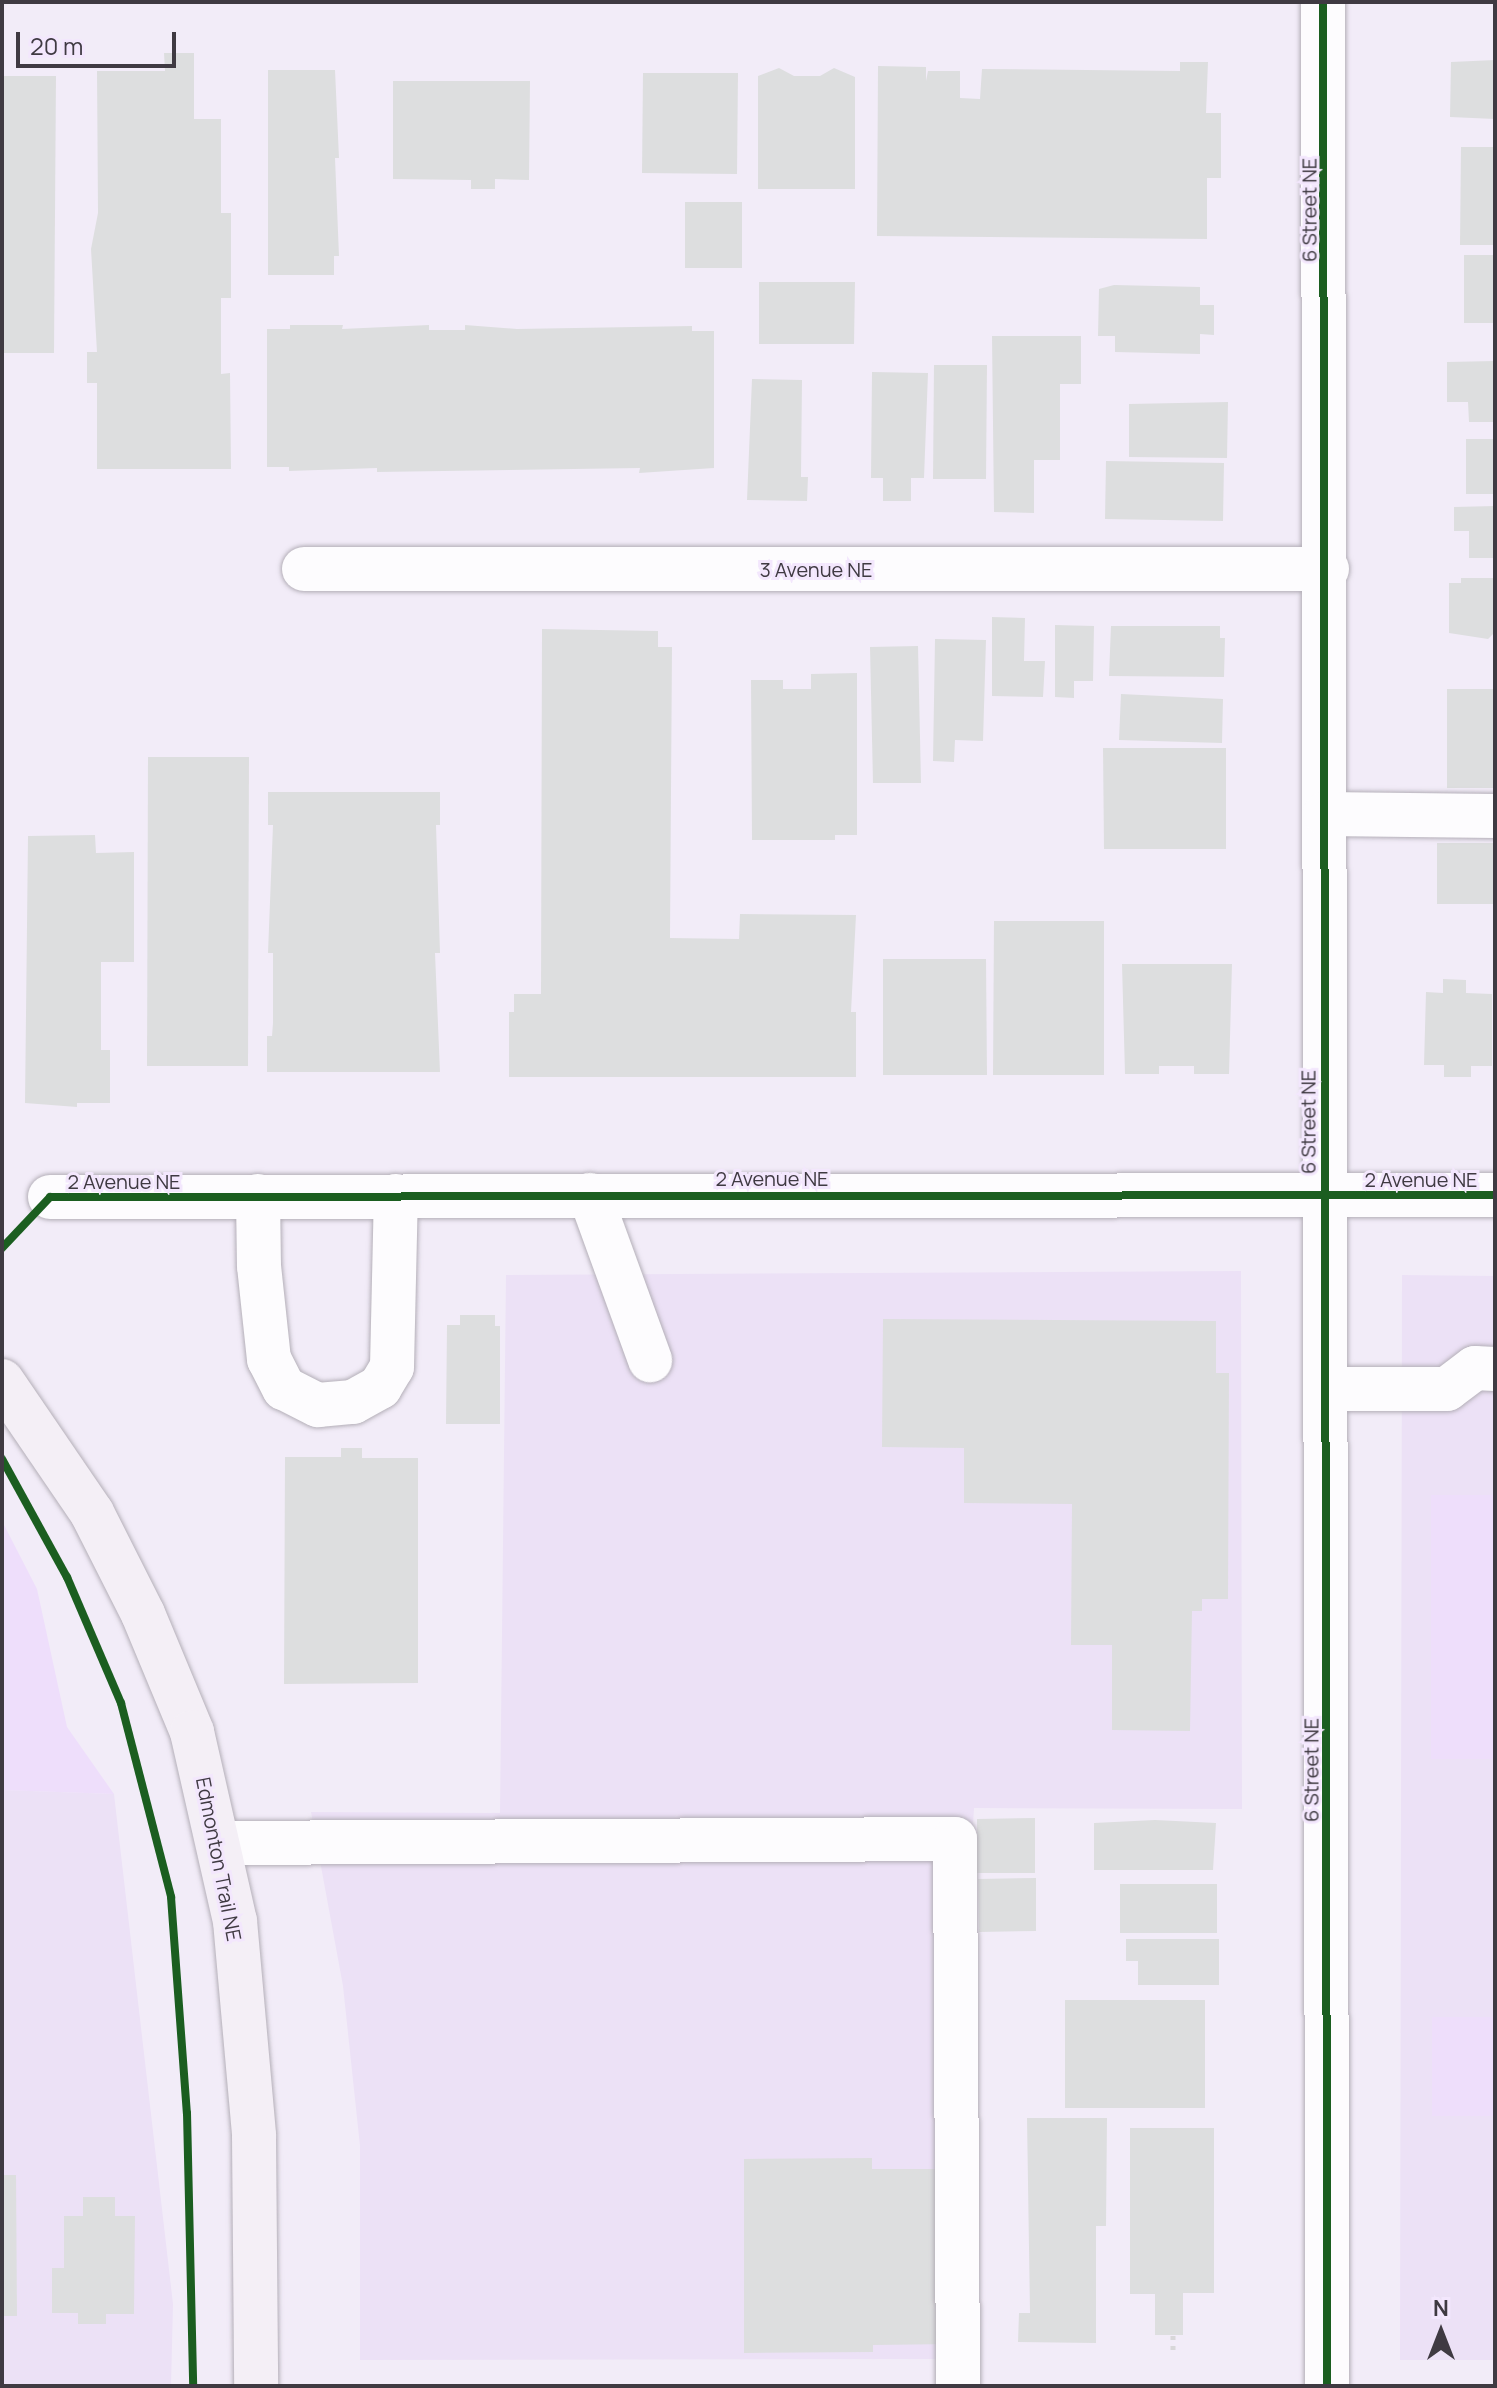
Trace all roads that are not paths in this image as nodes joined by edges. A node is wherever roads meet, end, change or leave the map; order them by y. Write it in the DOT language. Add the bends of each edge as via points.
graph roads {
  1 [pos="1323,2"];
  2 [pos="304,569"];
  3 [pos="1327,569"];
  4 [pos="1325,814"];
  5 [pos="1495,816"];
  6 [pos="1324,1194"];
  7 [pos="590,1195"];
  8 [pos="1495,1195"];
  9 [pos="258,1196"];
  10 [pos="396,1196"];
  11 [pos="50,1197"];
  12 [pos="650,1360"];
  13 [pos="1495,1369"];
  14 [pos="2,1381"];
  15 [pos="1327,1389"];
  16 [pos="220,1843"];
  17 [pos="256,2386"];
  18 [pos="958,2386"];
  19 [pos="1327,2386"];
  1 -- 3 [label="street, 6 Street NE"];
  2 -- 3 [label="street, 3 Avenue NE"];
  3 -- 4 [label="street, 6 Street NE"];
  4 -- 5 [label="street"];
  4 -- 6 [label="street, 6 Street NE"];
  6 -- 7 [label="street, 2 Avenue NE"];
  6 -- 8 [label="street, 2 Avenue NE"];
  6 -- 15 [label="street, 6 Street NE"];
  7 -- 10 [label="street, 2 Avenue NE"];
  7 -- 12 [label="street"];
  9 -- 10 [label="street, 2 Avenue NE"];
  9 -- 10 [label="street" via="269,1359 284,1388 318,1405 353,1402 380,1387 392,1367"];
  9 -- 11 [label="street, 2 Avenue NE"];
  13 -- 15 [label="street" via="1475,1368 1447,1389"];
  14 -- 16 [label="main road, Edmonton Trail NE" via="92,1513 143,1614 192,1732"];
  15 -- 19 [label="street, 6 Street NE"];
  16 -- 17 [label="main road, Edmonton Trail NE" via="235,1921 254,2136"];
  16 -- 18 [label="street" via="955,1839"];
}
